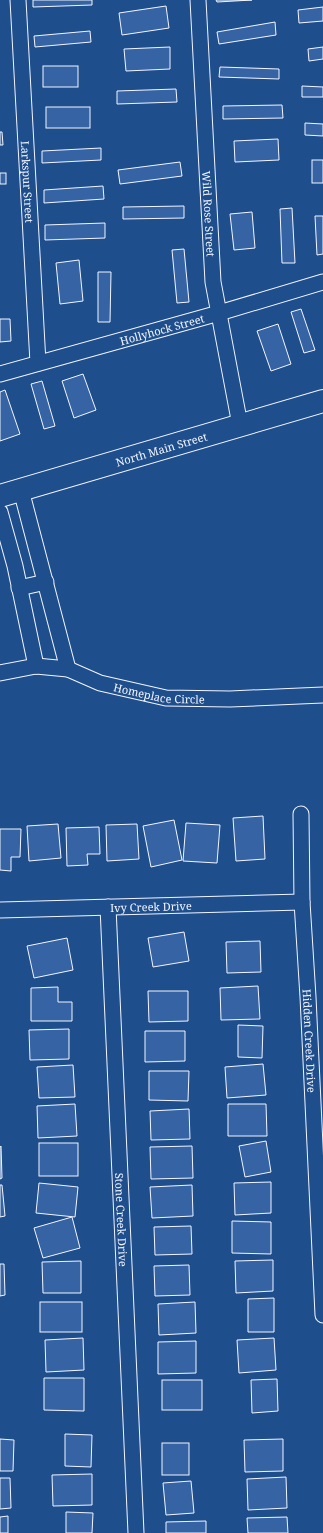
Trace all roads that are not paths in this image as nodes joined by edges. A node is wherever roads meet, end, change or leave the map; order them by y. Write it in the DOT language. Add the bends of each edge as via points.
graph roads {
  1 [pos="18,0"];
  2 [pos="198,0"];
  3 [pos="323,282"];
  4 [pos="219,313"];
  5 [pos="38,363"];
  6 [pos="0,374"];
  7 [pos="323,401"];
  8 [pos="240,425"];
  9 [pos="21,490"];
  10 [pos="0,496"];
  11 [pos="0,512"];
  12 [pos="46,582"];
  13 [pos="19,588"];
  14 [pos="36,666"];
  15 [pos="68,669"];
  16 [pos="0,673"];
  17 [pos="323,695"];
  18 [pos="301,814"];
  19 [pos="302,902"];
  20 [pos="108,907"];
  21 [pos="0,910"];
  22 [pos="323,1315"];
  23 [pos="136,1533"];
  1 -- 5 [label="street, Larkspur Street"];
  2 -- 4 [label="street, Wild Rose Street" via="213,282"];
  3 -- 4 [label="street, Hollyhock Street"];
  4 -- 5 [label="street, Hollyhock Street"];
  4 -- 8 [label="street, Wild Rose Street"];
  5 -- 6 [label="street, Hollyhock Street"];
  7 -- 8 [label="main road, North Main Street"];
  8 -- 9 [label="main road, North Main Street"];
  9 -- 10 [label="main road, North Main Street"];
  9 -- 12 [label="street"];
  11 -- 13 [label="street"];
  12 -- 13 [label="street"];
  12 -- 15 [label="street"];
  13 -- 14 [label="street"];
  14 -- 15 [label="street, Homeplace Circle"];
  14 -- 16 [label="street, Homeplace Circle"];
  15 -- 17 [label="street, Homeplace Circle" via="100,683 166,698 230,699"];
  18 -- 19 [label="street, Hidden Creek Drive"];
  19 -- 20 [label="street, Ivy Creek Drive"];
  19 -- 22 [label="street, Hidden Creek Drive"];
  20 -- 21 [label="street, Ivy Creek Drive"];
  20 -- 23 [label="street, Stone Creek Drive"];
}
